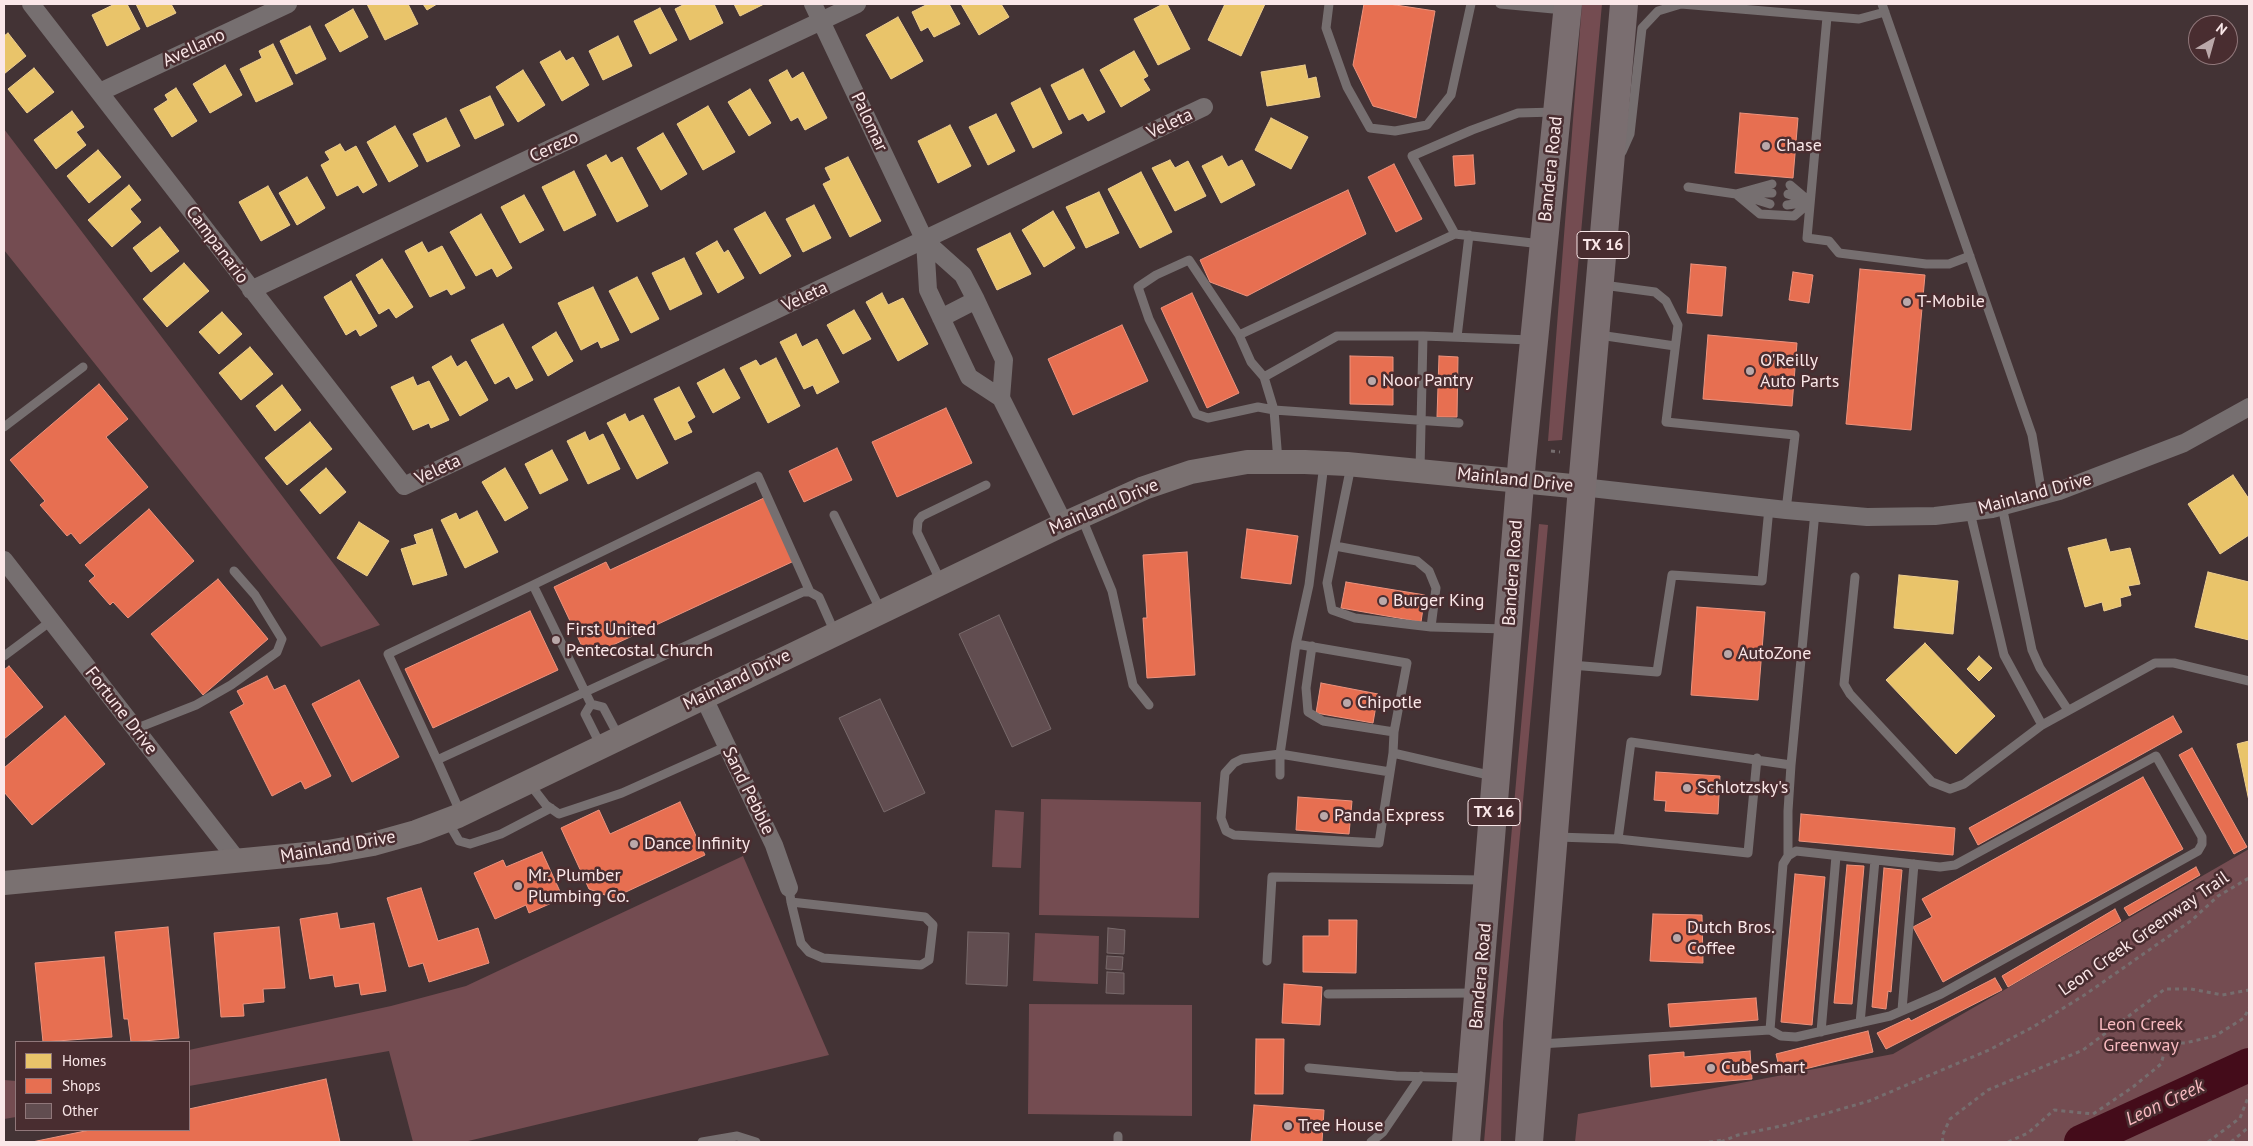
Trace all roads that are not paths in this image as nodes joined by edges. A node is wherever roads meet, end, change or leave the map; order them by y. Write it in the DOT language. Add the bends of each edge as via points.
graph roads {
  1 [pos="31,4"];
  2 [pos="288,4"];
  3 [pos="814,4"];
  4 [pos="856,4"];
  5 [pos="1329,4"];
  6 [pos="1471,4"];
  7 [pos="1500,4"];
  8 [pos="1624,4"];
  9 [pos="1680,4"];
  10 [pos="1567,7"];
  11 [pos="1884,8"];
  12 [pos="1828,17"];
  13 [pos="821,20"];
  14 [pos="100,92"];
  15 [pos="1204,107"];
  16 [pos="1557,112"];
  17 [pos="1608,181"];
  18 [pos="1688,187"];
  19 [pos="1772,188"];
  20 [pos="1789,190"];
  21 [pos="1736,194"];
  22 [pos="1810,202"];
  23 [pos="1770,204"];
  24 [pos="1787,205"];
  25 [pos="1455,234"];
  26 [pos="1469,235"];
  27 [pos="925,241"];
  28 [pos="1544,244"];
  29 [pos="1970,256"];
  30 [pos="1600,284"];
  31 [pos="251,290"];
  32 [pos="976,300"];
  33 [pos="941,318"];
  34 [pos="1595,334"];
  35 [pos="1239,335"];
  36 [pos="1423,336"];
  37 [pos="1457,337"];
  38 [pos="1534,340"];
  39 [pos="1676,346"];
  40 [pos="82,367"];
  41 [pos="1264,377"];
  42 [pos="1001,398"];
  43 [pos="2249,407"];
  44 [pos="1274,410"];
  45 [pos="1420,422"];
  46 [pos="1459,423"];
  47 [pos="4,427"];
  48 [pos="1278,462"];
  49 [pos="1324,463"];
  50 [pos="1352,465"];
  51 [pos="1420,471"];
  52 [pos="1520,481"];
  53 [pos="986,485"];
  54 [pos="404,486"];
  55 [pos="1582,487"];
  56 [pos="2042,495"];
  57 [pos="2002,506"];
  58 [pos="1778,509"];
  59 [pos="1815,512"];
  60 [pos="1970,512"];
  61 [pos="834,515"];
  62 [pos="1072,520"];
  63 [pos="1335,546"];
  64 [pos="4,560"];
  65 [pos="234,571"];
  66 [pos="1856,577"];
  67 [pos="942,582"];
  68 [pos="533,585"];
  69 [pos="810,592"];
  70 [pos="881,611"];
  71 [pos="51,621"];
  72 [pos="1431,626"];
  73 [pos="1508,629"];
  74 [pos="835,633"];
  75 [pos="1296,644"];
  76 [pos="1312,646"];
  77 [pos="4,656"];
  78 [pos="1568,665"];
  79 [pos="2249,681"];
  80 [pos="584,692"];
  81 [pos="703,696"];
  82 [pos="591,704"];
  83 [pos="1149,705"];
  84 [pos="2068,710"];
  85 [pos="2042,725"];
  86 [pos="135,729"];
  87 [pos="1394,732"];
  88 [pos="610,742"];
  89 [pos="727,746"];
  90 [pos="1393,753"];
  91 [pos="1280,754"];
  92 [pos="1758,758"];
  93 [pos="437,760"];
  94 [pos="1791,765"];
  95 [pos="1390,772"];
  96 [pos="1280,774"];
  97 [pos="1496,776"];
  98 [pos="528,782"];
  99 [pos="551,808"];
  100 [pos="454,817"];
  101 [pos="1554,837"];
  102 [pos="1618,839"];
  103 [pos="1788,856"];
  104 [pos="1836,856"];
  105 [pos="1875,860"];
  106 [pos="238,861"];
  107 [pos="1914,864"];
  108 [pos="1489,880"];
  109 [pos="4,883"];
  110 [pos="790,895"];
  111 [pos="1267,961"];
  112 [pos="1480,993"];
  113 [pos="1328,994"];
  114 [pos="1902,1010"];
  115 [pos="1860,1023"];
  116 [pos="1770,1030"];
  117 [pos="1821,1032"];
  118 [pos="1537,1044"];
  119 [pos="1309,1068"];
  120 [pos="1421,1076"];
  121 [pos="1472,1078"];
  122 [pos="702,1142"];
  123 [pos="756,1142"];
  124 [pos="1371,1142"];
  125 [pos="1466,1142"];
  126 [pos="1530,1142"];
  1 -- 14 [label="street, Campanario"];
  2 -- 14 [label="street, Avellano"];
  3 -- 13 [label="street, Palomar"];
  4 -- 13 [label="street, Cerezo"];
  5 -- 6 [label="lane" via="1326,28 1347,87 1370,128 1395,131 1427,125 1451,95"];
  7 -- 10 [label="lane"];
  8 -- 17 [label="main road, TX 16"];
  9 -- 12 [label="lane"];
  9 -- 17 [label="lane" via="1658,11 1642,28 1630,134"];
  10 -- 16 [label="main road, Bandera Road / TX 16"];
  11 -- 12 [label="lane" via="1859,19"];
  11 -- 29 [label="lane"];
  12 -- 22 [label="lane"];
  13 -- 27 [label="street, Palomar"];
  13 -- 31 [label="street, Cerezo"];
  14 -- 31 [label="street, Campanario"];
  15 -- 27 [label="street, Veleta"];
  16 -- 25 [label="lane" via="1518,113 1412,156"];
  16 -- 28 [label="main road, Bandera Road / TX 16"];
  17 -- 30 [label="main road, TX 16"];
  18 -- 21 [label="lane"];
  19 -- 21 [label="lane"];
  20 -- 22 [label="lane"];
  21 -- 22 [label="lane" via="1760,214 1794,216"];
  21 -- 23 [label="lane"];
  22 -- 24 [label="lane"];
  22 -- 29 [label="lane" via="1807,238 1829,241 1839,253 1926,264 1949,264"];
  25 -- 26 [label="lane"];
  25 -- 35 [label="lane"];
  26 -- 28 [label="lane"];
  26 -- 37 [label="lane"];
  27 -- 32 [label="street, Palomar" via="964,275"];
  27 -- 33 [label="street, Palomar" via="928,290"];
  27 -- 54 [label="street, Veleta"];
  28 -- 38 [label="main road, Bandera Road / TX 16"];
  29 -- 56 [label="lane" via="2032,435"];
  30 -- 34 [label="main road, TX 16"];
  30 -- 39 [label="lane" via="1655,292 1666,301 1678,325"];
  31 -- 54 [label="street, Campanario"];
  32 -- 33 [label="street"];
  32 -- 42 [label="street, Palomar" via="1004,360"];
  33 -- 42 [label="street, Palomar" via="969,377"];
  34 -- 39 [label="lane"];
  34 -- 55 [label="main road, TX 16"];
  35 -- 41 [label="lane" via="1251,362"];
  35 -- 44 [label="lane" via="1189,260 1138,287 1149,319 1196,414 1208,418 1258,407"];
  36 -- 37 [label="lane"];
  36 -- 41 [label="lane" via="1337,336"];
  36 -- 45 [label="lane"];
  37 -- 38 [label="lane"];
  38 -- 52 [label="main road, Bandera Road / TX 16"];
  39 -- 58 [label="lane" via="1666,422 1795,435"];
  40 -- 47 [label="lane"];
  41 -- 44 [label="lane"];
  42 -- 62 [label="street"];
  43 -- 56 [label="street, Mainland Drive" via="2184,443"];
  44 -- 45 [label="lane"];
  44 -- 48 [label="lane"];
  45 -- 46 [label="lane"];
  45 -- 51 [label="lane"];
  48 -- 49 [label="main road, Mainland Drive"];
  48 -- 62 [label="main road, Mainland Drive" via="1247,462 1191,472 1144,488"];
  49 -- 50 [label="main road, Mainland Drive"];
  49 -- 75 [label="lane" via="1309,584"];
  50 -- 51 [label="main road, Mainland Drive"];
  50 -- 63 [label="lane"];
  51 -- 52 [label="main road, Mainland Drive"];
  52 -- 55 [label="main road, Mainland Drive"];
  52 -- 73 [label="main road, Bandera Road / TX 16"];
  53 -- 67 [label="lane" via="922,516 918,521 917,532"];
  55 -- 58 [label="street, Mainland Drive"];
  55 -- 78 [label="main road, TX 16"];
  56 -- 57 [label="street, Mainland Drive"];
  57 -- 60 [label="street, Mainland Drive"];
  57 -- 84 [label="lane" via="2032,650"];
  58 -- 59 [label="street, Mainland Drive"];
  58 -- 78 [label="lane" via="1762,581 1672,575 1658,672"];
  59 -- 60 [label="street, Mainland Drive" via="1935,516"];
  59 -- 94 [label="lane"];
  60 -- 85 [label="lane" via="2004,655"];
  61 -- 70 [label="lane"];
  62 -- 67 [label="main road, Mainland Drive"];
  62 -- 83 [label="lane" via="1112,590 1133,685"];
  63 -- 72 [label="lane" via="1417,561 1429,572 1436,588"];
  63 -- 72 [label="lane" via="1327,583 1332,610 1355,618"];
  64 -- 71 [label="street, Fortune Drive"];
  65 -- 86 [label="lane" via="255,595 282,639 277,652 231,685 196,704"];
  66 -- 85 [label="lane" via="1844,684 1932,782 1950,789 1964,784"];
  67 -- 70 [label="main road, Mainland Drive"];
  68 -- 69 [label="lane" via="758,476"];
  68 -- 80 [label="lane"];
  68 -- 93 [label="lane" via="388,654"];
  69 -- 74 [label="lane" via="819,597"];
  69 -- 80 [label="lane" via="802,592"];
  70 -- 74 [label="main road, Mainland Drive"];
  71 -- 77 [label="lane"];
  71 -- 86 [label="street, Fortune Drive"];
  72 -- 73 [label="lane"];
  73 -- 97 [label="main road, Bandera Road / TX 16"];
  74 -- 81 [label="main road, Mainland Drive"];
  75 -- 76 [label="lane"];
  75 -- 91 [label="lane"];
  76 -- 87 [label="lane" via="1306,688 1308,712 1323,721"];
  76 -- 87 [label="lane" via="1407,663"];
  78 -- 101 [label="main road, TX 16"];
  79 -- 84 [label="lane" via="2174,663 2156,663"];
  80 -- 82 [label="lane"];
  80 -- 93 [label="lane"];
  81 -- 88 [label="main road, Mainland Drive"];
  81 -- 89 [label="street, Sand Pebble"];
  82 -- 88 [label="lane" via="603,707"];
  82 -- 88 [label="lane" via="585,714"];
  84 -- 85 [label="lane"];
  86 -- 106 [label="street, Fortune Drive"];
  87 -- 90 [label="lane"];
  88 -- 98 [label="main road, Mainland Drive"];
  89 -- 99 [label="lane" via="622,793 559,814"];
  89 -- 110 [label="street, Sand Pebble" via="774,845"];
  90 -- 95 [label="lane"];
  90 -- 97 [label="lane"];
  91 -- 95 [label="lane"];
  91 -- 95 [label="lane" via="1242,759 1225,773 1221,818 1226,831 1234,835 1379,843"];
  91 -- 96 [label="lane"];
  92 -- 94 [label="lane"];
  92 -- 102 [label="lane" via="1748,853"];
  92 -- 102 [label="lane" via="1630,742"];
  93 -- 100 [label="lane"];
  94 -- 103 [label="lane"];
  97 -- 108 [label="main road, Bandera Road / TX 16"];
  98 -- 99 [label="lane"];
  98 -- 100 [label="main road, Mainland Drive"];
  99 -- 100 [label="lane" via="500,834 470,844 459,840"];
  100 -- 106 [label="main road, Mainland Drive" via="373,844"];
  101 -- 102 [label="lane"];
  101 -- 118 [label="main road, TX 16"];
  103 -- 104 [label="lane" via="1796,851"];
  103 -- 116 [label="lane" via="1783,864"];
  104 -- 105 [label="lane"];
  104 -- 117 [label="lane"];
  105 -- 107 [label="lane"];
  105 -- 115 [label="lane"];
  106 -- 109 [label="main road, Mainland Drive"];
  107 -- 114 [label="lane"];
  107 -- 114 [label="lane" via="1955,865 2156,756 2202,837 2198,851 1941,994"];
  108 -- 111 [label="lane" via="1272,877"];
  108 -- 112 [label="main road, Bandera Road / TX 16"];
  110 -- 110 [label="lane" via="925,917 933,925 930,960 921,965 824,958 809,952 801,943"];
  112 -- 113 [label="lane"];
  112 -- 121 [label="main road, Bandera Road / TX 16"];
  114 -- 115 [label="lane"];
  115 -- 117 [label="lane"];
  116 -- 117 [label="lane" via="1781,1036 1796,1037"];
  116 -- 118 [label="lane"];
  118 -- 126 [label="main road, TX 16"];
  119 -- 120 [label="lane"];
  120 -- 121 [label="lane"];
  120 -- 124 [label="lane" via="1383,1132"];
  121 -- 125 [label="main road, Bandera Road / TX 16"];
  122 -- 123 [label="lane" via="737,1136"];
}
